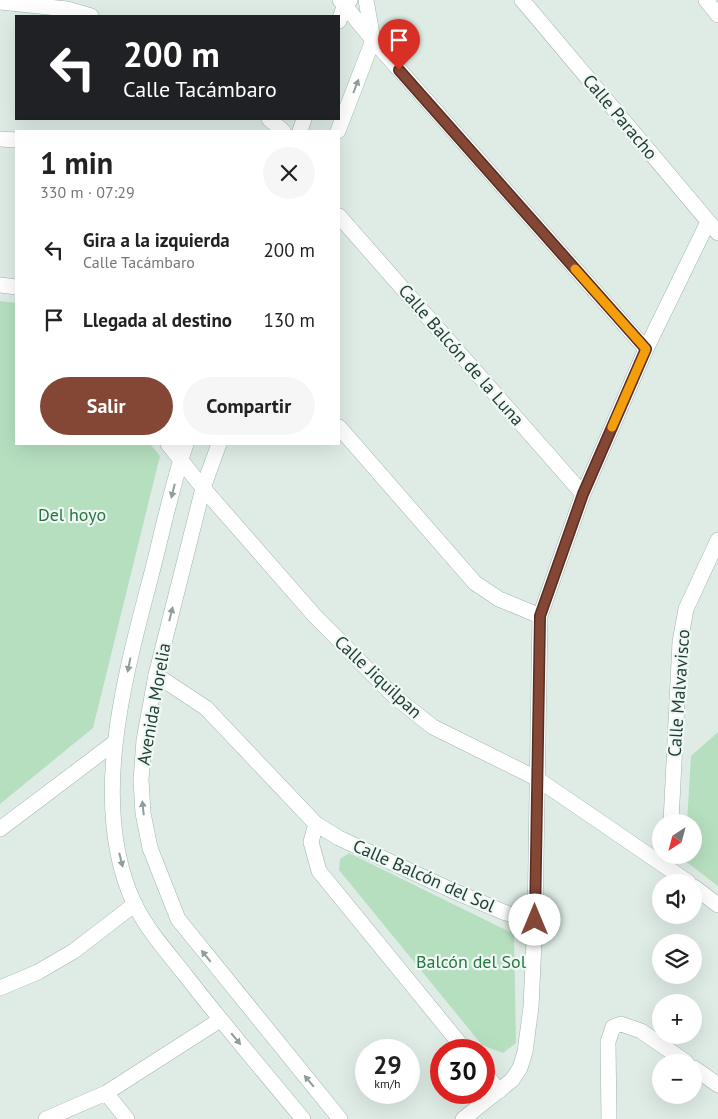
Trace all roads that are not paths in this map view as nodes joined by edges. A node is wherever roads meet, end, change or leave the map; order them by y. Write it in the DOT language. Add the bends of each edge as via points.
graph roads {
  1 [pos="366,0"];
  2 [pos="522,0"];
  3 [pos="706,0"];
  4 [pos="345,1"];
  5 [pos="0,2"];
  6 [pos="88,15"];
  7 [pos="718,15"];
  8 [pos="340,18"];
  9 [pos="373,40"];
  10 [pos="270,120"];
  11 [pos="282,130"];
  12 [pos="338,130"];
  13 [pos="0,139"];
  14 [pos="15,140"];
  15 [pos="340,217"];
  16 [pos="708,222"];
  17 [pos="718,234"];
  18 [pos="0,285"];
  19 [pos="15,287"];
  20 [pos="646,349"];
  21 [pos="340,428"];
  22 [pos="169,445"];
  23 [pos="186,445"];
  24 [pos="219,445"];
  25 [pos="181,460"];
  26 [pos="203,488"];
  27 [pos="583,494"];
  28 [pos="718,540"];
  29 [pos="540,616"];
  30 [pos="156,675"];
  31 [pos="114,743"];
  32 [pos="536,778"];
  33 [pos="671,814"];
  34 [pos="316,824"];
  35 [pos="0,829"];
  36 [pos="652,851"];
  37 [pos="671,864"];
  38 [pos="680,874"];
  39 [pos="702,893"];
  40 [pos="134,904"];
  41 [pos="718,904"];
  42 [pos="535,920"];
  43 [pos="0,988"];
  44 [pos="220,1020"];
  45 [pos="456,1039"];
  46 [pos="674,1054"];
  47 [pos="702,1074"];
  48 [pos="718,1085"];
  49 [pos="495,1086"];
  50 [pos="499,1091"];
  51 [pos="106,1093"];
  52 [pos="46,1119"];
  53 [pos="127,1119"];
  54 [pos="303,1119"];
  55 [pos="340,1119"];
  56 [pos="463,1119"];
  57 [pos="609,1119"];
  1 -- 9 [label="street"];
  2 -- 16 [label="street, Calle Paracho"];
  3 -- 7 [label="street"];
  4 -- 8 [label="street"];
  4 -- 9 [label="street"];
  5 -- 6 [label="street" via="67,9"];
  12 -- 9 [label="street, one-way"];
  9 -- 20 [label="street"];
  10 -- 11 [label="street"];
  13 -- 14 [label="street"];
  15 -- 27 [label="street, Calle Balcón de la Luna"];
  16 -- 17 [label="street, Calle Paracho"];
  16 -- 20 [label="street"];
  18 -- 19 [label="street"];
  20 -- 27 [label="street"];
  21 -- 29 [label="street" via="475,583 499,599"];
  22 -- 25 [label="street, Calle Jiquilpan"];
  23 -- 25 [label="street, Avenida Morelia"];
  24 -- 26 [label="street, Avenida Morelia"];
  25 -- 26 [label="street, Calle Jiquilpan"];
  25 -- 31 [label="street, Avenida Morelia, one-way" via="131,655"];
  30 -- 26 [label="street, Avenida Morelia, one-way"];
  26 -- 32 [label="street, Calle Jiquilpan" via="314,616 394,697 433,727"];
  27 -- 29 [label="street"];
  28 -- 33 [label="street, Calle Malvavisco" via="686,608 680,642"];
  29 -- 32 [label="street"];
  30 -- 34 [label="street, Calle Balcón del Sol" via="206,708"];
  55 -- 30 [label="street, Avenida Morelia, one-way" via="198,946 178,919 163,885 144,821 141,780 144,740"];
  31 -- 35 [label="street"];
  31 -- 40 [label="street, Avenida Morelia, one-way" via="113,809 120,858"];
  32 -- 36 [label="street, Calle Jiquilpan"];
  32 -- 42 [label="street"];
  34 -- 42 [label="street, Calle Balcón del Sol" via="339,838 452,890"];
  34 -- 45 [label="street" via="311,842 319,871"];
  37 -- 38 [label="street, Calle Jiquilpan"];
  39 -- 41 [label="street"];
  40 -- 43 [label="street" via="74,951 38,972"];
  40 -- 44 [label="street, Avenida Morelia" via="147,926"];
  42 -- 50 [label="street" via="531,1007 525,1052 512,1080"];
  44 -- 51 [label="street"];
  44 -- 54 [label="street, Avenida Morelia, one-way"];
  46 -- 57 [label="street" via="641,1031 621,1024 613,1027 608,1042"];
  47 -- 48 [label="street"];
  49 -- 50 [label="street"];
  50 -- 56 [label="street"];
  51 -- 52 [label="street"];
  51 -- 53 [label="street"];
}
